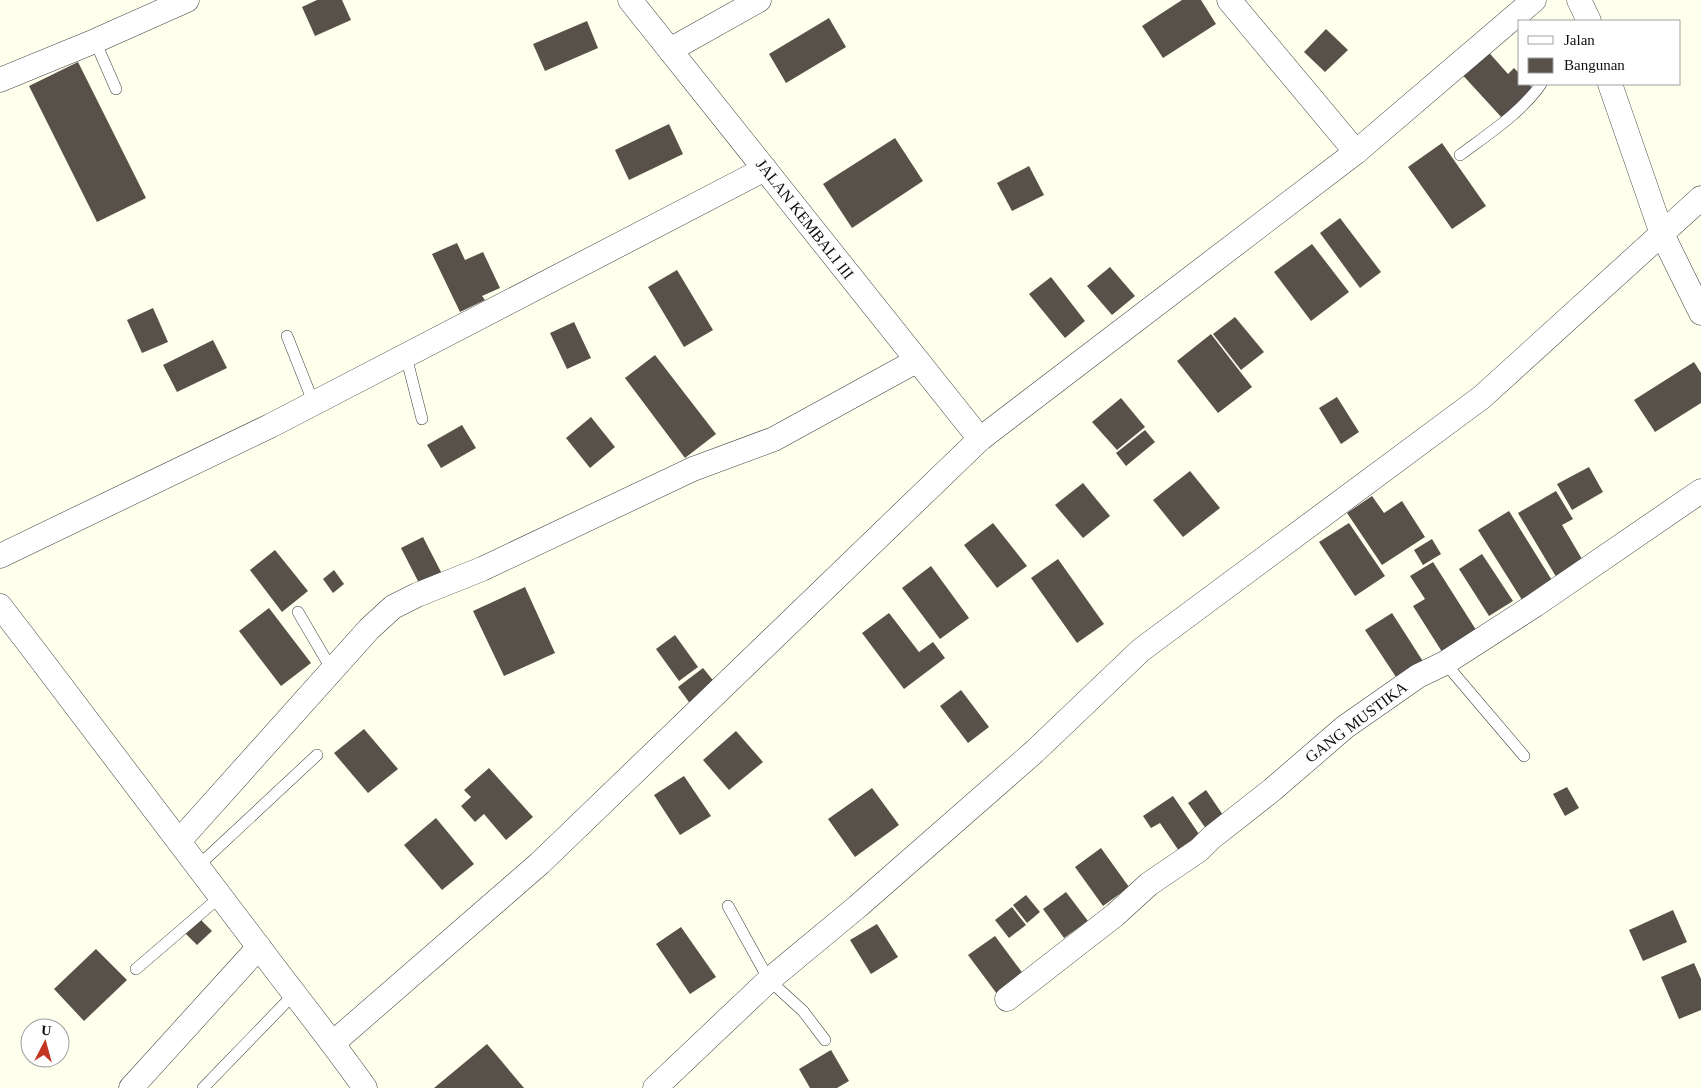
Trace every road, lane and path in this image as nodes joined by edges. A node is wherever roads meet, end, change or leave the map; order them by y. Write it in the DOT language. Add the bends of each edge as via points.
graph roads {
  1 [pos="187,0"];
  2 [pos="630,0"];
  3 [pos="759,0"];
  4 [pos="1229,0"];
  5 [pos="1534,0"];
  6 [pos="1579,0"];
  7 [pos="1588,20"];
  8 [pos="95,41"];
  9 [pos="670,50"];
  10 [pos="0,80"];
  11 [pos="1540,85"];
  12 [pos="1610,85"];
  13 [pos="116,89"];
  14 [pos="1356,152"];
  15 [pos="1460,155"];
  16 [pos="765,169"];
  17 [pos="1701,198"];
  18 [pos="1662,234"];
  19 [pos="1701,313"];
  20 [pos="287,336"];
  21 [pos="406,356"];
  22 [pos="916,361"];
  23 [pos="314,404"];
  24 [pos="422,419"];
  25 [pos="980,439"];
  26 [pos="1701,491"];
  27 [pos="0,556"];
  28 [pos="0,606"];
  29 [pos="298,612"];
  30 [pos="1445,662"];
  31 [pos="332,670"];
  32 [pos="317,755"];
  33 [pos="1524,756"];
  34 [pos="180,840"];
  35 [pos="198,866"];
  36 [pos="221,896"];
  37 [pos="728,906"];
  38 [pos="259,948"];
  39 [pos="136,969"];
  40 [pos="769,980"];
  41 [pos="295,993"];
  42 [pos="1007,1000"];
  43 [pos="825,1040"];
  44 [pos="333,1043"];
  45 [pos="132,1088"];
  46 [pos="203,1088"];
  47 [pos="366,1088"];
  48 [pos="655,1088"];
  1 -- 8 [label="street"];
  2 -- 9 [label="street, JALAN KEMBALI III"];
  3 -- 9 [label="street"];
  4 -- 14 [label="street"];
  5 -- 14 [label="street"];
  6 -- 7 [label="street"];
  8 -- 10 [label="street"];
  8 -- 13 [label="lane"];
  9 -- 16 [label="street, JALAN KEMBALI III"];
  11 -- 15 [label="lane" via="1507,119"];
  12 -- 18 [label="street"];
  14 -- 25 [label="street"];
  16 -- 21 [label="street"];
  16 -- 22 [label="street, JALAN KEMBALI III"];
  17 -- 18 [label="street"];
  18 -- 19 [label="street"];
  18 -- 40 [label="street" via="1482,397 1141,650 1034,752"];
  20 -- 23 [label="lane"];
  21 -- 23 [label="street"];
  21 -- 24 [label="lane"];
  22 -- 25 [label="street, JALAN KEMBALI III"];
  22 -- 31 [label="street" via="774,439 692,469 482,569 393,607"];
  23 -- 27 [label="street"];
  25 -- 44 [label="street" via="540,863"];
  26 -- 30 [label="street, GANG MUSTIKA" via="1535,605"];
  28 -- 34 [label="street"];
  29 -- 31 [label="lane"];
  30 -- 33 [label="lane"];
  30 -- 42 [label="street, GANG MUSTIKA" via="1418,676 1345,727 1199,850 1149,884 1115,916"];
  31 -- 34 [label="street"];
  32 -- 35 [label="lane"];
  34 -- 35 [label="street"];
  35 -- 36 [label="street"];
  36 -- 38 [label="street"];
  36 -- 39 [label="lane"];
  37 -- 40 [label="lane"];
  38 -- 41 [label="street"];
  38 -- 45 [label="street"];
  40 -- 43 [label="lane" via="803,1011"];
  40 -- 48 [label="street"];
  41 -- 44 [label="street"];
  41 -- 46 [label="lane"];
  44 -- 47 [label="street"];
}
